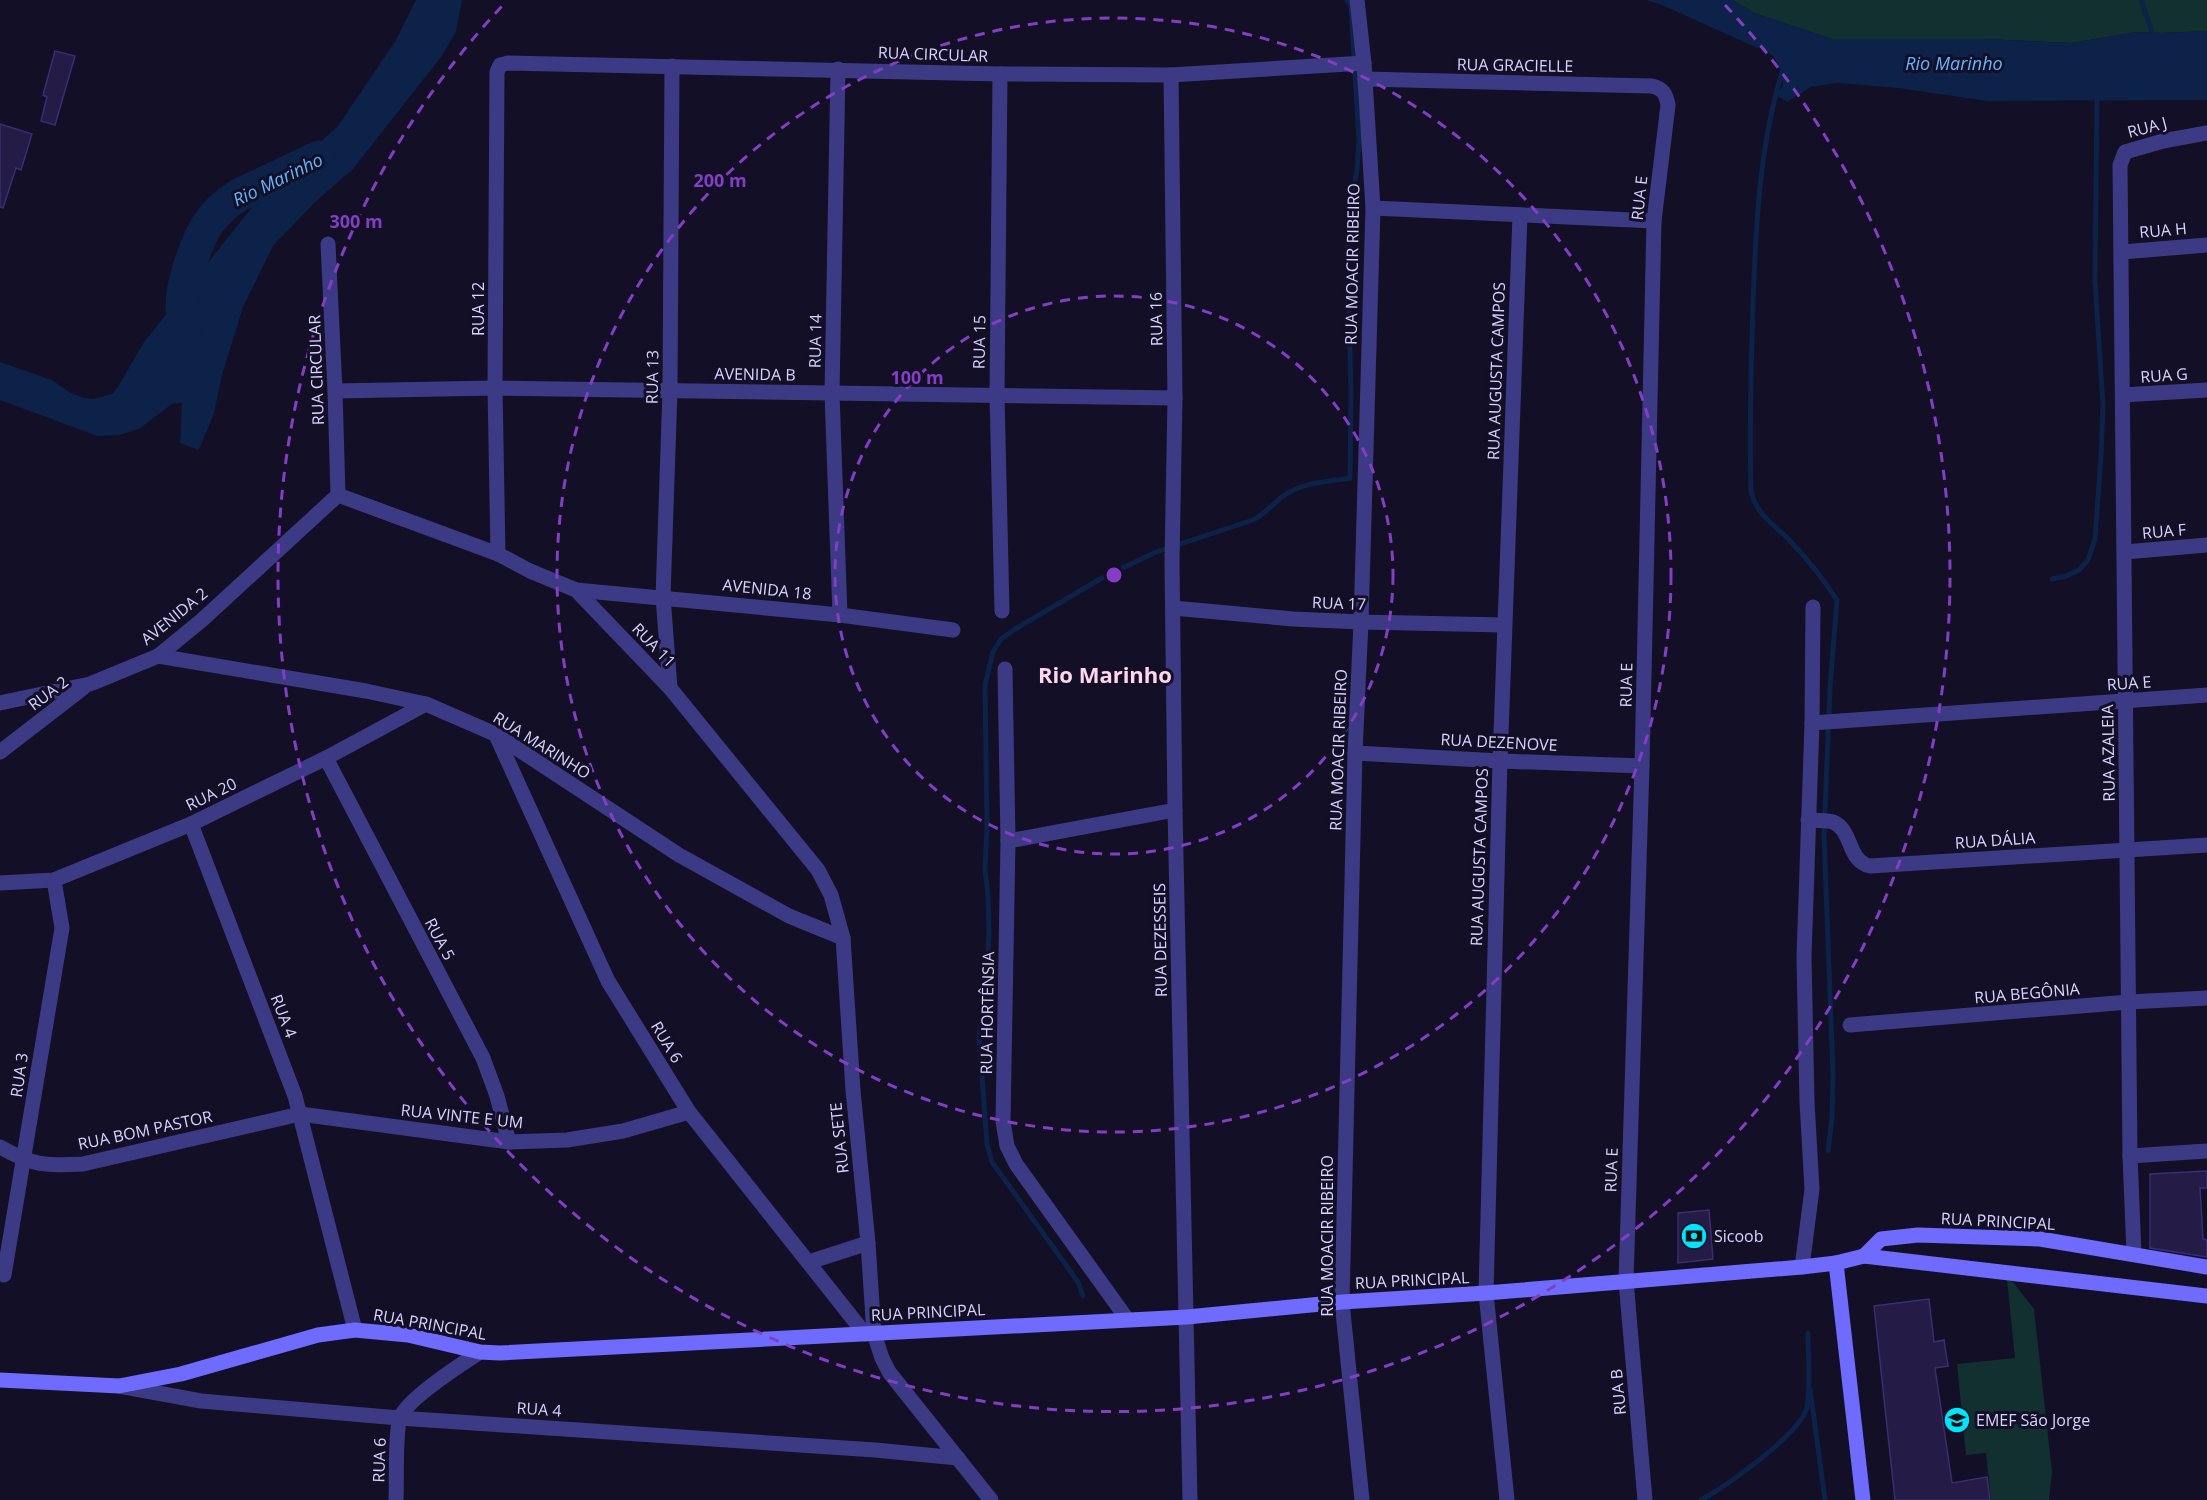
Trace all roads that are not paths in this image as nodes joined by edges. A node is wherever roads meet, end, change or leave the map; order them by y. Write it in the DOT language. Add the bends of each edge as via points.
graph roads {
  1 [pos="1357,0"];
  2 [pos="1355,64"];
  3 [pos="500,65"];
  4 [pos="672,66"];
  5 [pos="838,69"];
  6 [pos="1000,74"];
  7 [pos="1171,75"];
  8 [pos="1365,80"];
  9 [pos="1663,91"];
  10 [pos="2207,133"];
  11 [pos="1373,208"];
  12 [pos="1520,215"];
  13 [pos="1654,221"];
  14 [pos="328,244"];
  15 [pos="2207,245"];
  16 [pos="2122,252"];
  17 [pos="495,388"];
  18 [pos="670,390"];
  19 [pos="2207,390"];
  20 [pos="335,391"];
  21 [pos="832,394"];
  22 [pos="997,395"];
  23 [pos="2123,395"];
  24 [pos="1175,398"];
  25 [pos="338,495"];
  26 [pos="2207,545"];
  27 [pos="2125,552"];
  28 [pos="498,554"];
  29 [pos="1172,562"];
  30 [pos="576,590"];
  31 [pos="663,597"];
  32 [pos="1813,607"];
  33 [pos="1173,608"];
  34 [pos="1002,611"];
  35 [pos="840,615"];
  36 [pos="1361,622"];
  37 [pos="1504,625"];
  38 [pos="953,630"];
  39 [pos="158,656"];
  40 [pos="1005,669"];
  41 [pos="90,684"];
  42 [pos="670,688"];
  43 [pos="2207,695"];
  44 [pos="2126,701"];
  45 [pos="0,703"];
  46 [pos="426,704"];
  47 [pos="1817,723"];
  48 [pos="495,734"];
  49 [pos="0,752"];
  50 [pos="1355,753"];
  51 [pos="326,758"];
  52 [pos="1500,761"];
  53 [pos="1642,766"];
  54 [pos="1175,810"];
  55 [pos="1818,821"];
  56 [pos="191,824"];
  57 [pos="1008,841"];
  58 [pos="2207,845"];
  59 [pos="2127,849"];
  60 [pos="54,880"];
  61 [pos="0,883"];
  62 [pos="843,938"];
  63 [pos="2207,998"];
  64 [pos="2128,1002"];
  65 [pos="1850,1025"];
  66 [pos="688,1112"];
  67 [pos="300,1114"];
  68 [pos="509,1142"];
  69 [pos="0,1147"];
  70 [pos="2207,1151"];
  71 [pos="2130,1156"];
  72 [pos="25,1161"];
  73 [pos="868,1243"];
  74 [pos="2133,1254"];
  75 [pos="1864,1256"];
  76 [pos="809,1262"];
  77 [pos="1819,1265"];
  78 [pos="2207,1267"];
  79 [pos="4,1275"];
  80 [pos="1626,1281"];
  81 [pos="1486,1293"];
  82 [pos="2207,1296"];
  83 [pos="1342,1302"];
  84 [pos="1186,1317"];
  85 [pos="1127,1319"];
  86 [pos="355,1330"];
  87 [pos="870,1334"];
  88 [pos="480,1352"];
  89 [pos="0,1380"];
  90 [pos="119,1386"];
  91 [pos="399,1418"];
  92 [pos="958,1458"];
  93 [pos="396,1500"];
  94 [pos="991,1500"];
  95 [pos="1190,1500"];
  96 [pos="1362,1500"];
  97 [pos="1507,1500"];
  98 [pos="1645,1500"];
  99 [pos="1863,1500"];
  1 -- 2 [label="street, RUA MOACIR RIBEIRO"];
  2 -- 7 [label="street, RUA CIRCULAR"];
  2 -- 8 [label="street, RUA MOACIR RIBEIRO"];
  3 -- 4 [label="street, RUA CIRCULAR"];
  3 -- 17 [label="street, RUA 12"];
  4 -- 5 [label="street, RUA CIRCULAR"];
  4 -- 18 [label="street, RUA 13"];
  5 -- 6 [label="street, RUA CIRCULAR"];
  5 -- 21 [label="street, RUA 14"];
  6 -- 7 [label="street, RUA CIRCULAR"];
  6 -- 22 [label="street, RUA 15"];
  7 -- 24 [label="street, RUA 16"];
  8 -- 9 [label="street, RUA GRACIELLE" via="1651,86"];
  8 -- 11 [label="street, RUA MOACIR RIBEIRO"];
  9 -- 13 [label="street, RUA E" via="1668,105"];
  10 -- 16 [label="street, RUA J" via="2125,152 2120,165"];
  11 -- 12 [label="street"];
  11 -- 36 [label="street, RUA MOACIR RIBEIRO"];
  12 -- 13 [label="street"];
  12 -- 37 [label="street, RUA AUGUSTA CAMPOS"];
  13 -- 53 [label="street, RUA E"];
  14 -- 20 [label="street, RUA CIRCULAR"];
  15 -- 16 [label="street, RUA H"];
  16 -- 23 [label="street, RUA AZALEIA"];
  17 -- 18 [label="street, AVENIDA B"];
  17 -- 20 [label="street, AVENIDA B"];
  17 -- 28 [label="street, RUA 12"];
  18 -- 21 [label="street, AVENIDA B"];
  18 -- 31 [label="street, RUA 13"];
  19 -- 23 [label="street, RUA G"];
  20 -- 25 [label="street, RUA CIRCULAR"];
  21 -- 22 [label="street, AVENIDA B"];
  21 -- 35 [label="street, RUA 14"];
  22 -- 24 [label="street, AVENIDA B"];
  22 -- 34 [label="street, RUA 15"];
  23 -- 27 [label="street, RUA AZALEIA"];
  24 -- 29 [label="street, RUA 16"];
  25 -- 28 [label="street, RUA 11"];
  25 -- 39 [label="street, AVENIDA 2"];
  26 -- 27 [label="street, RUA F"];
  27 -- 44 [label="street, RUA AZALEIA"];
  28 -- 30 [label="street, RUA 11"];
  29 -- 33 [label="street, RUA DEZESSEIS"];
  30 -- 31 [label="street, AVENIDA 18"];
  30 -- 42 [label="street, RUA 11"];
  31 -- 35 [label="street, AVENIDA 18"];
  31 -- 42 [label="street, RUA 13"];
  32 -- 47 [label="street"];
  33 -- 36 [label="street, RUA 17"];
  33 -- 54 [label="street, RUA DEZESSEIS"];
  35 -- 38 [label="street, AVENIDA 18"];
  36 -- 37 [label="street, RUA 17"];
  36 -- 50 [label="street, RUA MOACIR RIBEIRO"];
  37 -- 52 [label="street, RUA AUGUSTA CAMPOS"];
  39 -- 41 [label="street, AVENIDA 2"];
  39 -- 46 [label="street, RUA MARINHO"];
  40 -- 57 [label="street, RUA HORTÊNSIA"];
  41 -- 45 [label="street, AVENIDA 2"];
  41 -- 49 [label="street, RUA 2"];
  42 -- 62 [label="street, RUA 11" via="818,870 831,895"];
  43 -- 44 [label="street, RUA E"];
  44 -- 47 [label="street, RUA E"];
  44 -- 59 [label="street, RUA AZALEIA"];
  46 -- 48 [label="street, RUA MARINHO"];
  46 -- 51 [label="street, RUA 20"];
  47 -- 55 [label="street"];
  48 -- 62 [label="street, RUA MARINHO" via="679,855 789,916"];
  48 -- 66 [label="street, RUA 6" via="608,981"];
  50 -- 52 [label="street, RUA DEZENOVE"];
  50 -- 83 [label="street, RUA MOACIR RIBEIRO"];
  51 -- 56 [label="street, RUA 20"];
  51 -- 68 [label="street, RUA 5" via="483,1058"];
  52 -- 53 [label="street, RUA DEZENOVE"];
  52 -- 81 [label="street, RUA AUGUSTA CAMPOS"];
  53 -- 80 [label="street, RUA E"];
  54 -- 57 [label="street"];
  54 -- 84 [label="street, RUA DEZESSEIS"];
  55 -- 59 [label="street, RUA DÁLIA" via="1842,830 1858,861 1870,866"];
  55 -- 77 [label="street" via="1804,957 1807,1102"];
  56 -- 60 [label="street, RUA 20"];
  56 -- 67 [label="street, RUA 4"];
  57 -- 85 [label="street, RUA HORTÊNSIA" via="1003,1121 1007,1146"];
  58 -- 59 [label="street, RUA DÁLIA"];
  59 -- 64 [label="street, RUA AZALEIA"];
  60 -- 61 [label="street, RUA 20"];
  60 -- 72 [label="street, RUA 3" via="62,928"];
  62 -- 73 [label="street, RUA SETE"];
  63 -- 64 [label="street, RUA BEGÔNIA"];
  64 -- 65 [label="street, RUA BEGÔNIA"];
  64 -- 71 [label="street, RUA AZALEIA"];
  66 -- 68 [label="street, RUA VINTE E UM" via="578,1139"];
  66 -- 76 [label="street, RUA 6"];
  67 -- 68 [label="street, RUA VINTE E UM"];
  67 -- 72 [label="street, RUA BOM PASTOR" via="83,1164 49,1166"];
  67 -- 86 [label="street, RUA 4"];
  69 -- 72 [label="street, RUA BOM PASTOR"];
  70 -- 71 [label="street"];
  71 -- 74 [label="street, RUA AZALEIA"];
  72 -- 79 [label="street, RUA 3"];
  73 -- 76 [label="street"];
  73 -- 87 [label="street, RUA SETE"];
  74 -- 75 [label="main road, RUA PRINCIPAL" via="2040,1239 1918,1235 1881,1239"];
  74 -- 78 [label="main road, RUA PRINCIPAL"];
  75 -- 77 [label="main road, RUA PRINCIPAL"];
  75 -- 82 [label="main road, RUA PRINCIPAL"];
  76 -- 87 [label="street, RUA 6"];
  77 -- 80 [label="main road, RUA PRINCIPAL"];
  77 -- 99 [label="main road"];
  80 -- 81 [label="main road, RUA PRINCIPAL"];
  80 -- 98 [label="street, RUA B"];
  81 -- 83 [label="main road, RUA PRINCIPAL"];
  81 -- 97 [label="street, RUA AUGUSTA CAMPOS"];
  83 -- 84 [label="main road, RUA PRINCIPAL"];
  83 -- 96 [label="street, RUA MOACIR RIBEIRO"];
  84 -- 85 [label="main road, RUA PRINCIPAL"];
  84 -- 95 [label="street, RUA DEZESSEIS"];
  85 -- 87 [label="main road, RUA PRINCIPAL"];
  86 -- 88 [label="main road, RUA PRINCIPAL" via="408,1335"];
  86 -- 90 [label="main road, RUA PRINCIPAL" via="318,1335 180,1374"];
  87 -- 88 [label="main road, RUA PRINCIPAL"];
  87 -- 92 [label="street" via="889,1372"];
  88 -- 91 [label="street, RUA 6" via="445,1375"];
  89 -- 90 [label="main road, RUA PRINCIPAL"];
  90 -- 91 [label="street, RUA 4" via="201,1401"];
  91 -- 92 [label="street, RUA 4"];
  91 -- 93 [label="street, RUA 6"];
  92 -- 94 [label="street"];
}
